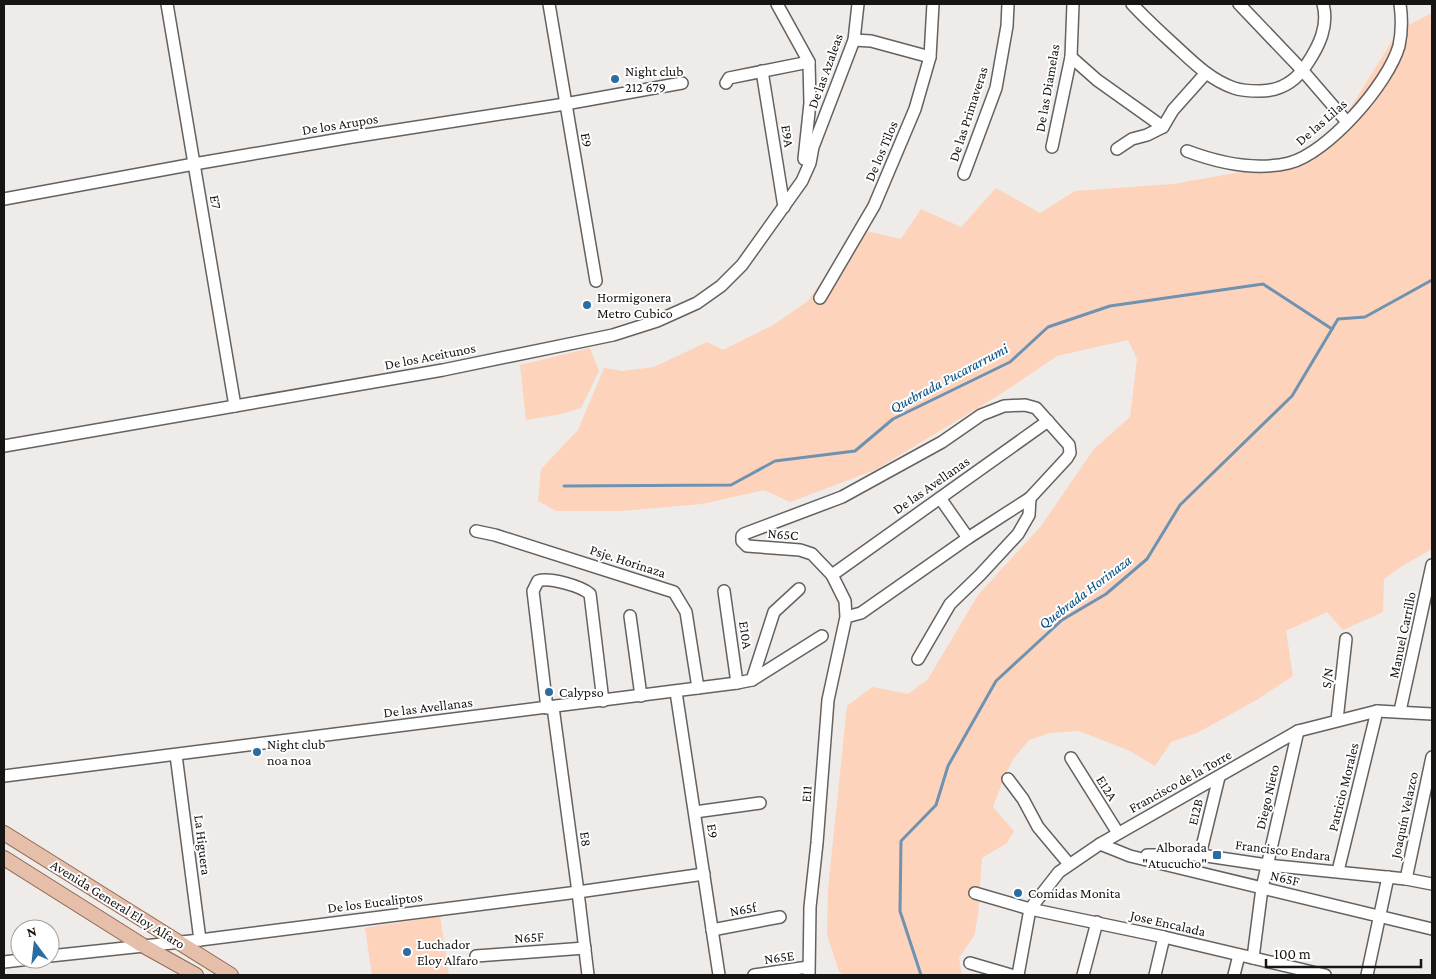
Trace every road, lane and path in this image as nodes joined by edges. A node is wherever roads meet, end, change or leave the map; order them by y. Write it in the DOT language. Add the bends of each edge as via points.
graph roads {
  1 [pos="167,4"];
  2 [pos="549,4"];
  3 [pos="777,4"];
  4 [pos="858,4"];
  5 [pos="934,4"];
  6 [pos="1008,4"];
  7 [pos="1073,4"];
  8 [pos="1132,4"];
  9 [pos="1239,4"];
  10 [pos="1324,4"];
  11 [pos="1400,4"];
  12 [pos="854,40"];
  13 [pos="930,57"];
  14 [pos="1071,57"];
  15 [pos="809,62"];
  16 [pos="762,71"];
  17 [pos="1303,71"];
  18 [pos="1206,73"];
  19 [pos="726,82"];
  20 [pos="682,83"];
  21 [pos="566,104"];
  22 [pos="1347,122"];
  23 [pos="1163,127"];
  24 [pos="813,147"];
  25 [pos="1052,147"];
  26 [pos="1117,149"];
  27 [pos="1187,151"];
  28 [pos="194,164"];
  29 [pos="964,174"];
  30 [pos="802,181"];
  31 [pos="4,199"];
  32 [pos="784,207"];
  33 [pos="596,281"];
  34 [pos="820,298"];
  35 [pos="235,406"];
  36 [pos="1048,421"];
  37 [pos="4,446"];
  38 [pos="940,498"];
  39 [pos="1030,498"];
  40 [pos="476,531"];
  41 [pos="968,538"];
  42 [pos="1432,565"];
  43 [pos="832,575"];
  44 [pos="799,589"];
  45 [pos="724,591"];
  46 [pos="630,616"];
  47 [pos="846,616"];
  48 [pos="822,636"];
  49 [pos="1346,639"];
  50 [pos="918,659"];
  51 [pos="752,680"];
  52 [pos="737,683"];
  53 [pos="698,688"];
  54 [pos="676,692"];
  55 [pos="641,696"];
  56 [pos="603,701"];
  57 [pos="550,708"];
  58 [pos="1378,711"];
  59 [pos="1400,711"];
  60 [pos="1432,714"];
  61 [pos="1337,720"];
  62 [pos="1298,731"];
  63 [pos="176,755"];
  64 [pos="1432,757"];
  65 [pos="1071,758"];
  66 [pos="4,776"];
  67 [pos="1219,777"];
  68 [pos="1008,779"];
  69 [pos="760,802"];
  70 [pos="695,812"];
  71 [pos="4,833"];
  72 [pos="1118,833"];
  73 [pos="1100,844"];
  74 [pos="1200,855"];
  75 [pos="1130,856"];
  76 [pos="4,858"];
  77 [pos="1069,864"];
  78 [pos="1267,864"];
  79 [pos="1338,871"];
  80 [pos="704,874"];
  81 [pos="1388,877"];
  82 [pos="1406,879"];
  83 [pos="1432,884"];
  84 [pos="1262,888"];
  85 [pos="578,892"];
  86 [pos="975,893"];
  87 [pos="1030,909"];
  88 [pos="1380,916"];
  89 [pos="780,917"];
  90 [pos="1097,922"];
  91 [pos="1432,929"];
  92 [pos="712,930"];
  93 [pos="1164,937"];
  94 [pos="200,940"];
  95 [pos="178,942"];
  96 [pos="142,945"];
  97 [pos="585,948"];
  98 [pos="60,955"];
  99 [pos="1240,955"];
  100 [pos="476,956"];
  101 [pos="1253,958"];
  102 [pos="970,963"];
  103 [pos="808,971"];
  104 [pos="1308,973"];
  105 [pos="768,974"];
  106 [pos="196,975"];
  107 [pos="231,975"];
  108 [pos="588,975"];
  109 [pos="719,975"];
  110 [pos="754,975"];
  111 [pos="1011,975"];
  112 [pos="1018,975"];
  113 [pos="1083,975"];
  114 [pos="1155,975"];
  115 [pos="1234,975"];
  116 [pos="1325,975"];
  117 [pos="1367,975"];
  1 -- 28 [label="street, E7"];
  2 -- 21 [label="street, E9"];
  3 -- 15 [label="street, De los Aceitunos"];
  4 -- 12 [label="street, De las Azaleas"];
  5 -- 13 [label="street, De los Tilos"];
  6 -- 29 [label="street, De las Primaveras" via="996,88"];
  7 -- 14 [label="street, De las Diamelas"];
  8 -- 18 [label="street"];
  9 -- 17 [label="street"];
  10 -- 17 [label="street" via="1322,38"];
  11 -- 22 [label="street, De las Lilas" via="1402,20 1398,46 1378,86"];
  12 -- 13 [label="street" via="870,41"];
  12 -- 24 [label="street, De las Azaleas"];
  13 -- 34 [label="street, De los Tilos" via="914,109 874,206"];
  14 -- 23 [label="street" via="1097,80"];
  14 -- 25 [label="street, De las Diamelas"];
  15 -- 16 [label="street"];
  15 -- 30 [label="street, De los Aceitunos" via="810,102"];
  16 -- 19 [label="street" via="729,78"];
  16 -- 32 [label="street, E9A"];
  17 -- 18 [label="street" via="1284,87 1267,91 1235,88"];
  17 -- 22 [label="street"];
  18 -- 23 [label="street" via="1173,110"];
  20 -- 21 [label="street, De los Arupos"];
  21 -- 28 [label="street, De los Arupos"];
  21 -- 33 [label="street, E9"];
  22 -- 27 [label="street, De las Lilas" via="1304,158 1288,163 1263,166 1234,164"];
  23 -- 26 [label="street" via="1132,139"];
  24 -- 30 [label="street, De los Aceitunos"];
  28 -- 31 [label="street, De los Arupos"];
  28 -- 35 [label="street, E7"];
  30 -- 32 [label="street, De los Aceitunos"];
  32 -- 35 [label="street, De los Aceitunos" via="742,265 721,286 697,303 657,321 613,335 443,370"];
  35 -- 37 [label="street, De los Aceitunos"];
  36 -- 38 [label="street, De las Avellanas"];
  36 -- 39 [label="street" via="1069,445 1070,453"];
  36 -- 43 [label="street, N65C" via="1036,408 1025,405 1004,406 987,412 942,442 842,497 744,534 742,539 747,546 806,551"];
  38 -- 41 [label="street"];
  38 -- 43 [label="street, De las Avellanas"];
  39 -- 41 [label="street"];
  39 -- 50 [label="street" via="1029,516 1018,534 950,604"];
  40 -- 53 [label="street, Psje. Horinaza" via="674,592 686,612"];
  41 -- 47 [label="street" via="861,613"];
  42 -- 59 [label="street, Manuel Carrillo"];
  43 -- 47 [label="street, N65C" via="845,600"];
  44 -- 51 [label="street" via="774,612"];
  45 -- 52 [label="street, E10A"];
  46 -- 55 [label="street"];
  47 -- 103 [label="street, E11" via="828,700 810,907"];
  48 -- 51 [label="street"];
  49 -- 61 [label="street, S/N"];
  51 -- 52 [label="street, De las Avellanas"];
  52 -- 53 [label="street, De las Avellanas"];
  53 -- 54 [label="street, De las Avellanas"];
  54 -- 55 [label="street, De las Avellanas"];
  54 -- 70 [label="street, E9"];
  55 -- 56 [label="street, De las Avellanas"];
  56 -- 57 [label="street, De las Avellanas"];
  56 -- 57 [label="street, E8" via="590,594 584,589 543,580 538,581 533,591"];
  57 -- 63 [label="street, De las Avellanas"];
  57 -- 85 [label="street, E8"];
  58 -- 59 [label="street, Francisco de la Torre"];
  58 -- 61 [label="street, Francisco de la Torre"];
  58 -- 79 [label="street, Patricio Morales"];
  59 -- 60 [label="street, Francisco de la Torre"];
  61 -- 62 [label="street, Francisco de la Torre"];
  62 -- 67 [label="street, Francisco de la Torre"];
  62 -- 78 [label="street, Diego Nieto"];
  63 -- 66 [label="street, De las Avellanas"];
  63 -- 94 [label="street, La Higuera"];
  64 -- 82 [label="street, Joaquín Velazco"];
  65 -- 72 [label="street, E12A"];
  67 -- 72 [label="street, Francisco de la Torre"];
  67 -- 74 [label="street, E12B"];
  68 -- 77 [label="street" via="1038,827"];
  69 -- 70 [label="street"];
  70 -- 80 [label="street, E9"];
  71 -- 95 [label="main road, Avenida General Eloy Alfaro"];
  72 -- 73 [label="street, Francisco de la Torre"];
  73 -- 75 [label="street"];
  73 -- 77 [label="street, Francisco de la Torre"];
  74 -- 75 [label="street, Francisco Endara"];
  74 -- 78 [label="street, Francisco Endara"];
  75 -- 84 [label="street, N65F"];
  76 -- 96 [label="main road, Avenida General Eloy Alfaro"];
  77 -- 87 [label="street, Francisco de la Torre" via="1050,881"];
  78 -- 79 [label="street, Francisco Endara"];
  78 -- 84 [label="street, Diego Nieto"];
  79 -- 81 [label="street, Francisco Endara"];
  80 -- 85 [label="street, De los Eucaliptos"];
  80 -- 92 [label="street, E9"];
  81 -- 82 [label="street, Francisco Endara"];
  81 -- 88 [label="street"];
  82 -- 83 [label="street, Francisco Endara"];
  84 -- 88 [label="street, N65F"];
  84 -- 101 [label="street, Diego Nieto"];
  85 -- 94 [label="street, De los Eucaliptos"];
  85 -- 97 [label="street, E8"];
  86 -- 87 [label="street, Jose Encalada"];
  87 -- 90 [label="street, Jose Encalada"];
  87 -- 112 [label="street, Francisco de la Torre"];
  88 -- 91 [label="street, N65F"];
  88 -- 117 [label="street"];
  89 -- 92 [label="street, N65f"];
  90 -- 93 [label="street, Jose Encalada"];
  90 -- 113 [label="street"];
  92 -- 109 [label="street, E9"];
  93 -- 99 [label="street, Jose Encalada"];
  93 -- 114 [label="street"];
  94 -- 95 [label="street, De los Eucaliptos"];
  95 -- 96 [label="street, De los Eucaliptos"];
  95 -- 107 [label="main road, Avenida General Eloy Alfaro"];
  96 -- 98 [label="street, De los Eucaliptos"];
  96 -- 106 [label="main road, Avenida General Eloy Alfaro"];
  97 -- 100 [label="street, N65F"];
  97 -- 108 [label="street, E8"];
  99 -- 101 [label="street, Jose Encalada"];
  99 -- 115 [label="street"];
  101 -- 104 [label="street, Jose Encalada"];
  102 -- 111 [label="street"];
  103 -- 105 [label="street, N65E"];
  104 -- 116 [label="street, Jose Encalada"];
  105 -- 110 [label="street, N65E"];
}
